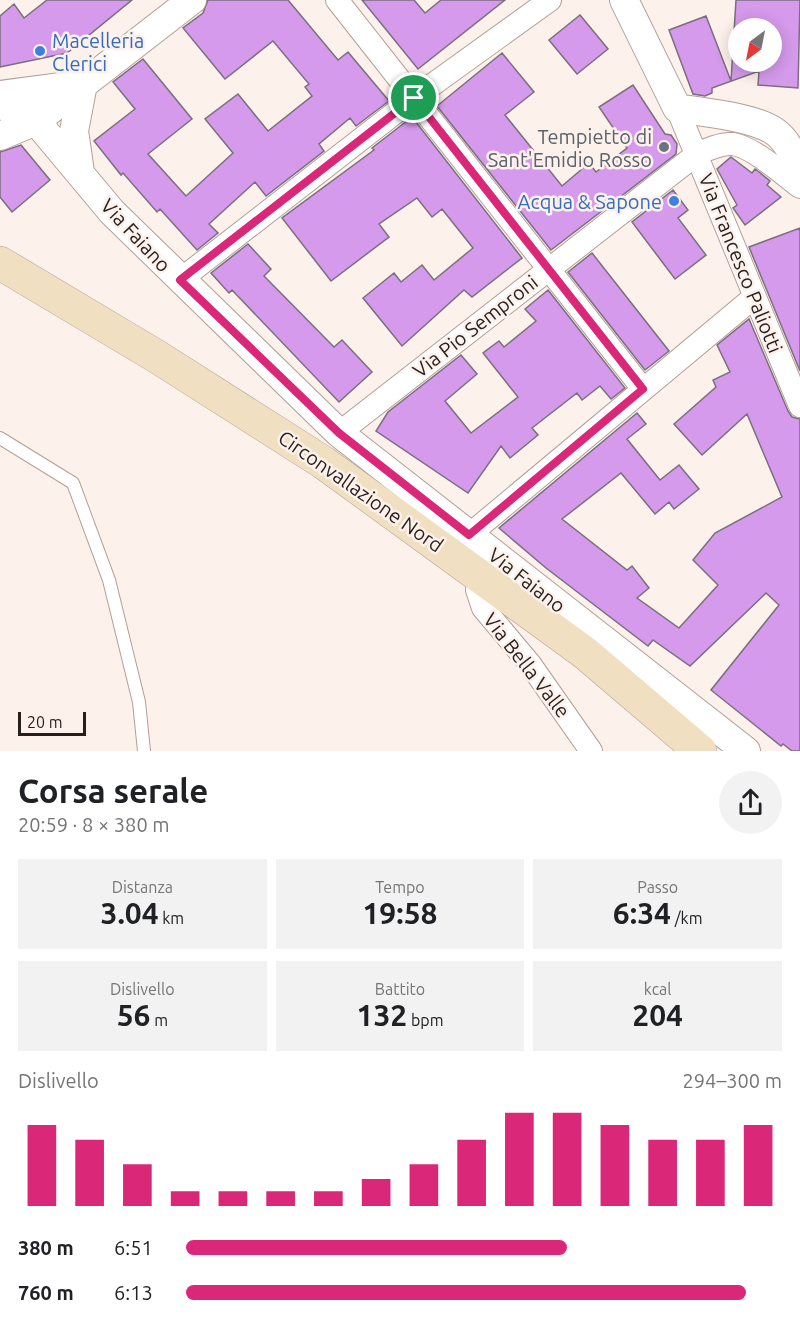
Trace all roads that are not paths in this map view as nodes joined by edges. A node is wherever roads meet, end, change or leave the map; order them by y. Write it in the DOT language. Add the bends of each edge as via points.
graph roads {
  1 [pos="192,0"];
  2 [pos="337,0"];
  3 [pos="550,0"];
  4 [pos="624,0"];
  5 [pos="83,84"];
  6 [pos="0,95"];
  7 [pos="414,98"];
  8 [pos="0,104"];
  9 [pos="677,108"];
  10 [pos="36,121"];
  11 [pos="787,131"];
  12 [pos="0,136"];
  13 [pos="697,154"];
  14 [pos="80,172"];
  15 [pos="800,180"];
  16 [pos="800,187"];
  17 [pos="0,263"];
  18 [pos="548,269"];
  19 [pos="180,280"];
  20 [pos="753,298"];
  21 [pos="643,389"];
  22 [pos="800,406"];
  23 [pos="339,433"];
  24 [pos="0,438"];
  25 [pos="469,535"];
  26 [pos="481,575"];
  27 [pos="144,751"];
  28 [pos="591,751"];
  29 [pos="700,751"];
  30 [pos="746,751"];
  1 -- 5 [label="street"];
  2 -- 7 [label="street"];
  3 -- 7 [label="street"];
  4 -- 9 [label="street"];
  5 -- 6 [label="street"];
  5 -- 10 [label="street"];
  5 -- 14 [label="street" via="74,131"];
  7 -- 18 [label="street"];
  7 -- 19 [label="street"];
  8 -- 10 [label="street"];
  9 -- 11 [label="street"];
  9 -- 13 [label="street, Via Francesco Paliotti"];
  10 -- 12 [label="street"];
  10 -- 14 [label="street, Via Faiano"];
  11 -- 15 [label="street"];
  13 -- 16 [label="street, Via Pio Semproni" via="734,144 749,150"];
  13 -- 18 [label="street, Via Pio Semproni"];
  13 -- 20 [label="street, Via Francesco Paliotti"];
  14 -- 19 [label="street, Via Faiano" via="112,212"];
  17 -- 26 [label="main road, Circonvallazione Nord" via="324,463"];
  18 -- 21 [label="street"];
  18 -- 23 [label="street, Via Pio Semproni"];
  19 -- 23 [label="street, Via Faiano"];
  20 -- 21 [label="street"];
  20 -- 22 [label="street, Via Francesco Paliotti"];
  21 -- 25 [label="street"];
  23 -- 25 [label="street, Via Faiano"];
  24 -- 27 [label="lane" via="73,483 109,580 139,702"];
  25 -- 30 [label="street, Via Faiano"];
  26 -- 28 [label="street, Via Bella Valle" via="477,590 483,608 530,664"];
  26 -- 29 [label="main road, Circonvallazione Nord" via="585,654"];
}
